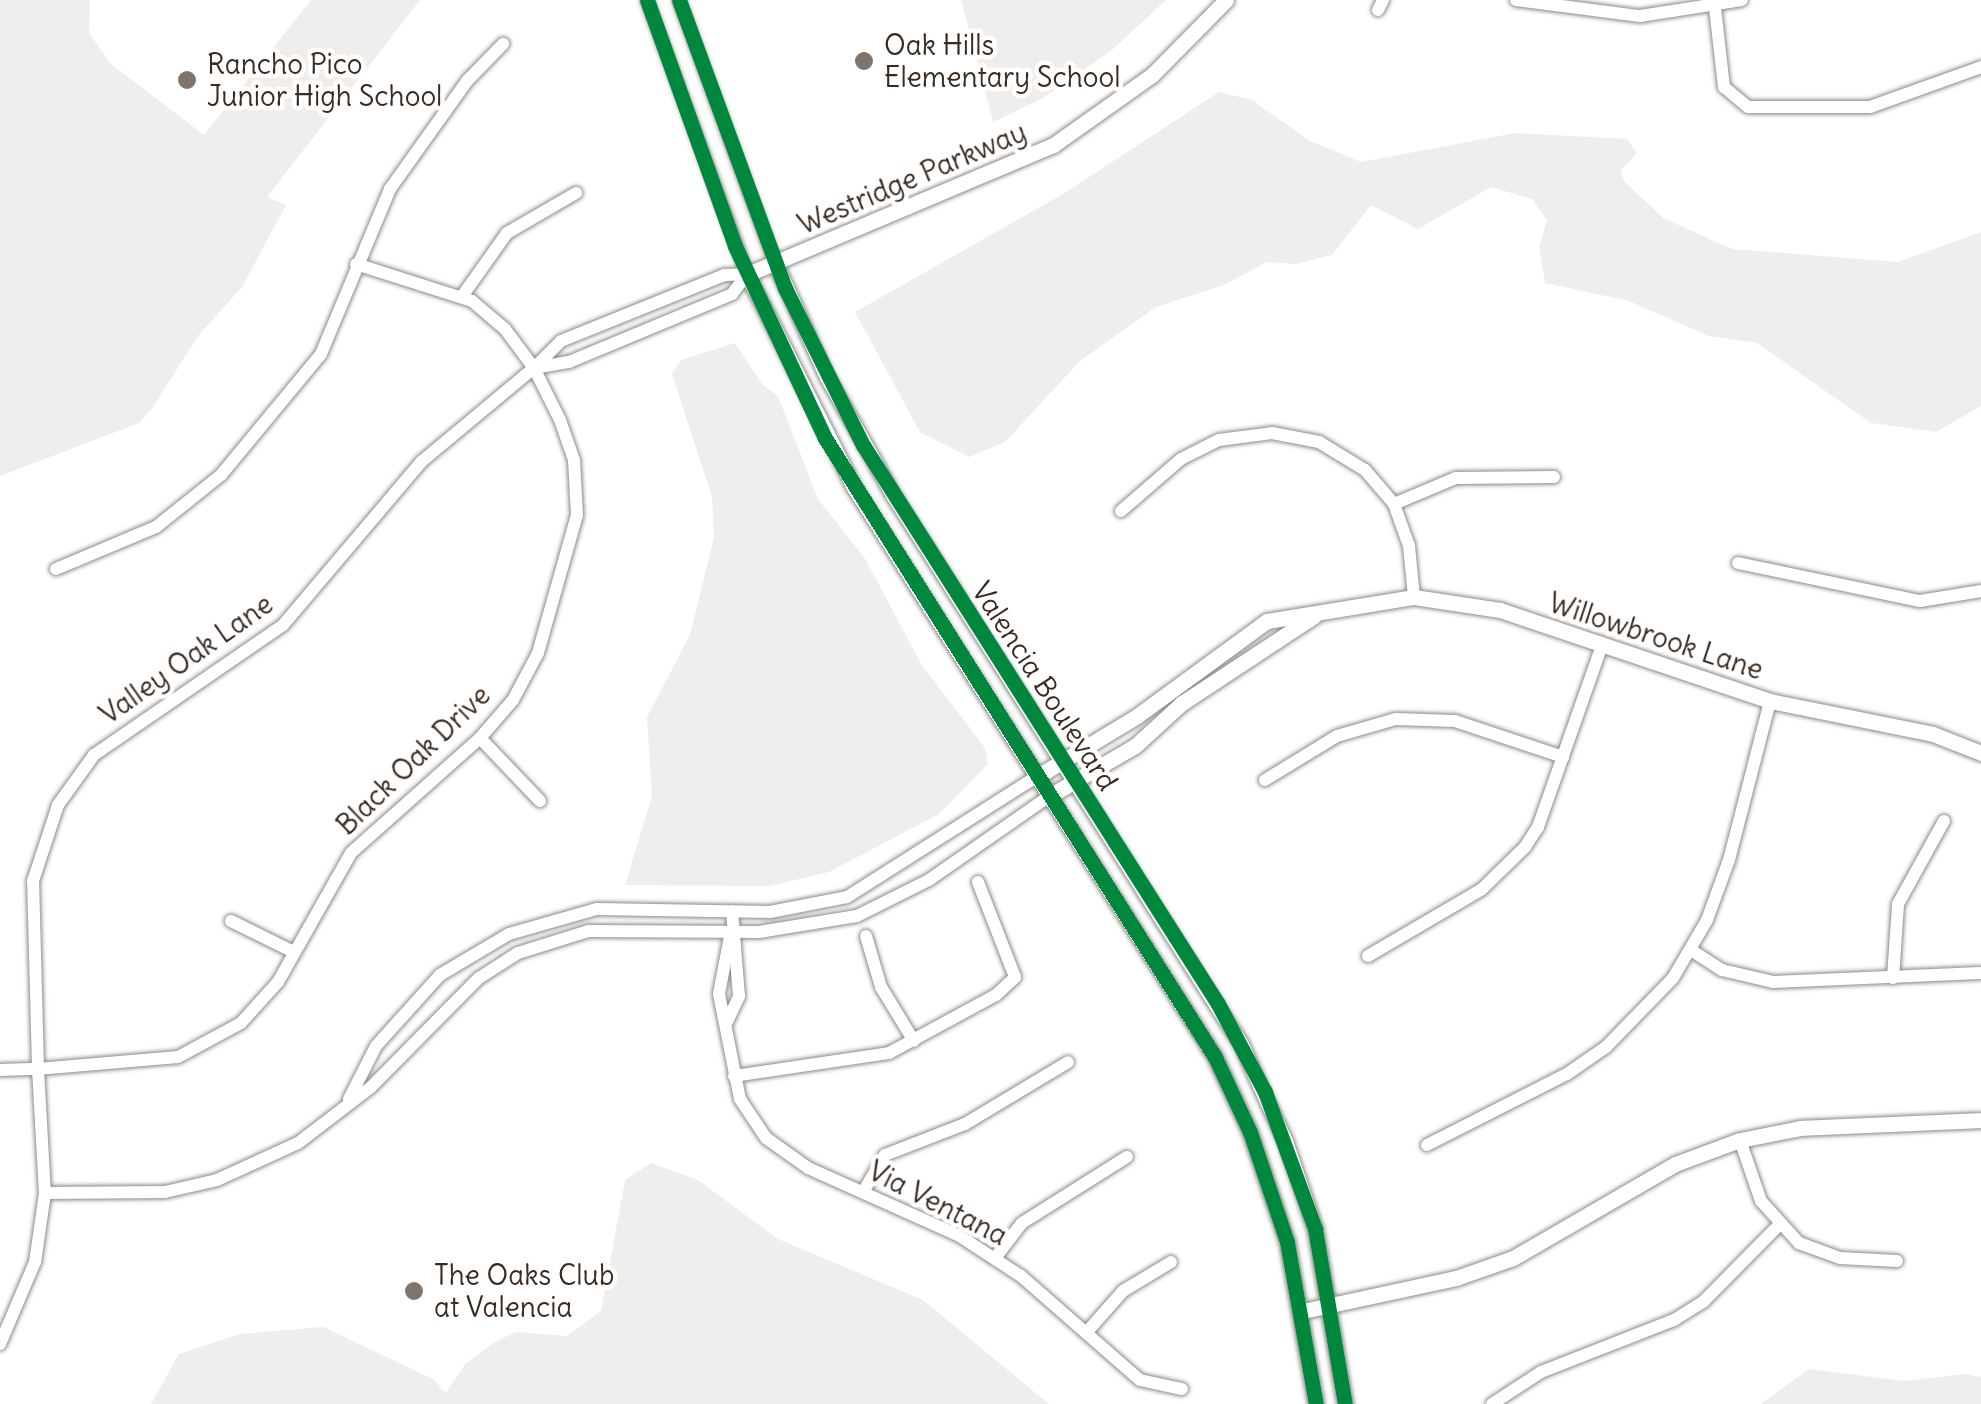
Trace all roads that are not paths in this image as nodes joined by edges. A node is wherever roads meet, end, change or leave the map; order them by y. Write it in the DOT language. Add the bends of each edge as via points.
graph roads {
  1 [pos="647,0"];
  2 [pos="679,0"];
  3 [pos="1226,0"];
  4 [pos="1516,0"];
  5 [pos="1742,0"];
  6 [pos="1715,8"];
  7 [pos="503,44"];
  8 [pos="1981,66"];
  9 [pos="576,193"];
  10 [pos="775,263"];
  11 [pos="356,264"];
  12 [pos="748,274"];
  13 [pos="463,295"];
  14 [pos="534,368"];
  15 [pos="1554,476"];
  16 [pos="1394,504"];
  17 [pos="1122,511"];
  18 [pos="1738,563"];
  19 [pos="56,569"];
  20 [pos="1981,591"];
  21 [pos="1414,597"];
  22 [pos="1314,616"];
  23 [pos="1602,645"];
  24 [pos="1770,700"];
  25 [pos="480,738"];
  26 [pos="1981,753"];
  27 [pos="1562,756"];
  28 [pos="1064,762"];
  29 [pos="1038,776"];
  30 [pos="1076,780"];
  31 [pos="1266,780"];
  32 [pos="1051,795"];
  33 [pos="540,801"];
  34 [pos="1944,821"];
  35 [pos="978,882"];
  36 [pos="732,911"];
  37 [pos="232,921"];
  38 [pos="731,931"];
  39 [pos="866,936"];
  40 [pos="1691,950"];
  41 [pos="292,951"];
  42 [pos="1368,956"];
  43 [pos="1980,974"];
  44 [pos="1893,978"];
  45 [pos="914,1041"];
  46 [pos="1068,1062"];
  47 [pos="38,1069"];
  48 [pos="0,1070"];
  49 [pos="734,1076"];
  50 [pos="349,1099"];
  51 [pos="1981,1120"];
  52 [pos="1740,1140"];
  53 [pos="1427,1145"];
  54 [pos="1127,1157"];
  55 [pos="44,1192"];
  56 [pos="863,1192"];
  57 [pos="1778,1226"];
  58 [pos="995,1258"];
  59 [pos="1897,1260"];
  60 [pos="1171,1262"];
  61 [pos="1332,1306"];
  62 [pos="1303,1311"];
  63 [pos="1086,1333"];
  64 [pos="0,1344"];
  65 [pos="1182,1389"];
  66 [pos="1316,1404"];
  67 [pos="1345,1404"];
  68 [pos="1492,1404"];
  1 -- 12 [label="street, Valencia Boulevard"];
  2 -- 10 [label="street, Valencia Boulevard"];
  3 -- 10 [label="street, Westridge Parkway" via="1152,75 1052,145"];
  4 -- 6 [label="street" via="1596,14"];
  5 -- 6 [label="street"];
  6 -- 8 [label="street" via="1724,87 1748,107 1870,108"];
  7 -- 11 [label="street" via="466,81 390,189"];
  9 -- 13 [label="street" via="506,232"];
  10 -- 12 [label="street, Westridge Parkway"];
  10 -- 28 [label="street, Valencia Boulevard" via="827,377 893,496"];
  11 -- 13 [label="street"];
  11 -- 19 [label="street" via="320,354 220,475 156,528"];
  12 -- 14 [label="street, Valley Oak Lane" via="732,294 569,362"];
  12 -- 14 [label="street, Valley Oak Lane" via="724,275 587,328 561,341"];
  12 -- 29 [label="street, Valencia Boulevard" via="800,390 879,529"];
  13 -- 14 [label="street, Black Oak Drive" via="505,328"];
  14 -- 25 [label="street, Black Oak Drive" via="574,460 577,515 527,679"];
  14 -- 47 [label="street, Valley Oak Lane" via="421,462 282,625 115,736 74,780 44,838 33,881"];
  15 -- 16 [label="street" via="1456,478"];
  16 -- 17 [label="street" via="1365,470 1320,442 1258,433 1195,450"];
  16 -- 21 [label="street" via="1409,546"];
  18 -- 20 [label="street" via="1920,601"];
  21 -- 22 [label="street, Willowbrook Lane"];
  21 -- 23 [label="street, Willowbrook Lane" via="1500,610"];
  22 -- 28 [label="street, Willowbrook Lane" via="1254,626 1137,716"];
  22 -- 30 [label="street, Willowbrook Lane" via="1182,703 1135,746"];
  23 -- 24 [label="street, Willowbrook Lane"];
  23 -- 27 [label="street"];
  24 -- 26 [label="street, Willowbrook Lane" via="1933,734"];
  24 -- 40 [label="street" via="1729,860"];
  25 -- 33 [label="street"];
  25 -- 41 [label="street, Black Oak Drive" via="351,853"];
  27 -- 31 [label="street" via="1454,720 1396,718 1337,736"];
  27 -- 42 [label="street" via="1538,827 1506,869"];
  28 -- 29 [label="street, Willowbrook Lane"];
  28 -- 30 [label="street, Valencia Boulevard"];
  29 -- 32 [label="street, Valencia Boulevard"];
  29 -- 36 [label="street" via="847,897 770,912"];
  30 -- 32 [label="street, Willowbrook Lane"];
  30 -- 61 [label="street, Valencia Boulevard" via="1218,1004 1264,1092 1301,1184"];
  32 -- 38 [label="street" via="928,880 857,916 808,928"];
  32 -- 62 [label="street, Valencia Boulevard" via="1215,1057 1271,1188"];
  34 -- 44 [label="street" via="1898,904"];
  35 -- 45 [label="street" via="1015,977"];
  36 -- 38 [label="street, Via Ventana"];
  36 -- 50 [label="street" via="598,909 542,922 466,956 376,1046"];
  37 -- 41 [label="street"];
  38 -- 49 [label="street, Via Ventana" via="739,996 727,1022"];
  38 -- 50 [label="street" via="588,931 518,953 479,978 412,1049"];
  39 -- 45 [label="street" via="880,987"];
  40 -- 44 [label="street" via="1722,970 1772,982"];
  40 -- 53 [label="street" via="1647,1008 1606,1046 1567,1074"];
  41 -- 47 [label="street, Black Oak Drive" via="262,1003 201,1050 151,1062"];
  43 -- 44 [label="street"];
  45 -- 49 [label="street" via="858,1062"];
  46 -- 56 [label="street" via="965,1124 885,1154"];
  47 -- 48 [label="street, Black Oak Drive"];
  47 -- 55 [label="street, Valley Oak Lane"];
  49 -- 56 [label="street, Via Ventana" via="740,1099 766,1138 808,1168"];
  50 -- 55 [label="street" via="298,1143 218,1180 166,1192"];
  51 -- 52 [label="street" via="1800,1128"];
  52 -- 57 [label="street" via="1751,1178"];
  52 -- 61 [label="street" via="1676,1164 1514,1258"];
  54 -- 58 [label="street" via="1022,1223"];
  55 -- 64 [label="street, Valley Oak Lane" via="34,1262"];
  56 -- 58 [label="street, Via Ventana"];
  57 -- 59 [label="street" via="1840,1258"];
  57 -- 68 [label="street" via="1689,1311 1541,1372"];
  58 -- 63 [label="street, Via Ventana"];
  60 -- 63 [label="street" via="1123,1291"];
  61 -- 62 [label="street"];
  61 -- 67 [label="street, Valencia Boulevard"];
  62 -- 66 [label="street, Valencia Boulevard"];
  63 -- 65 [label="street, Via Ventana" via="1140,1380"];
}
